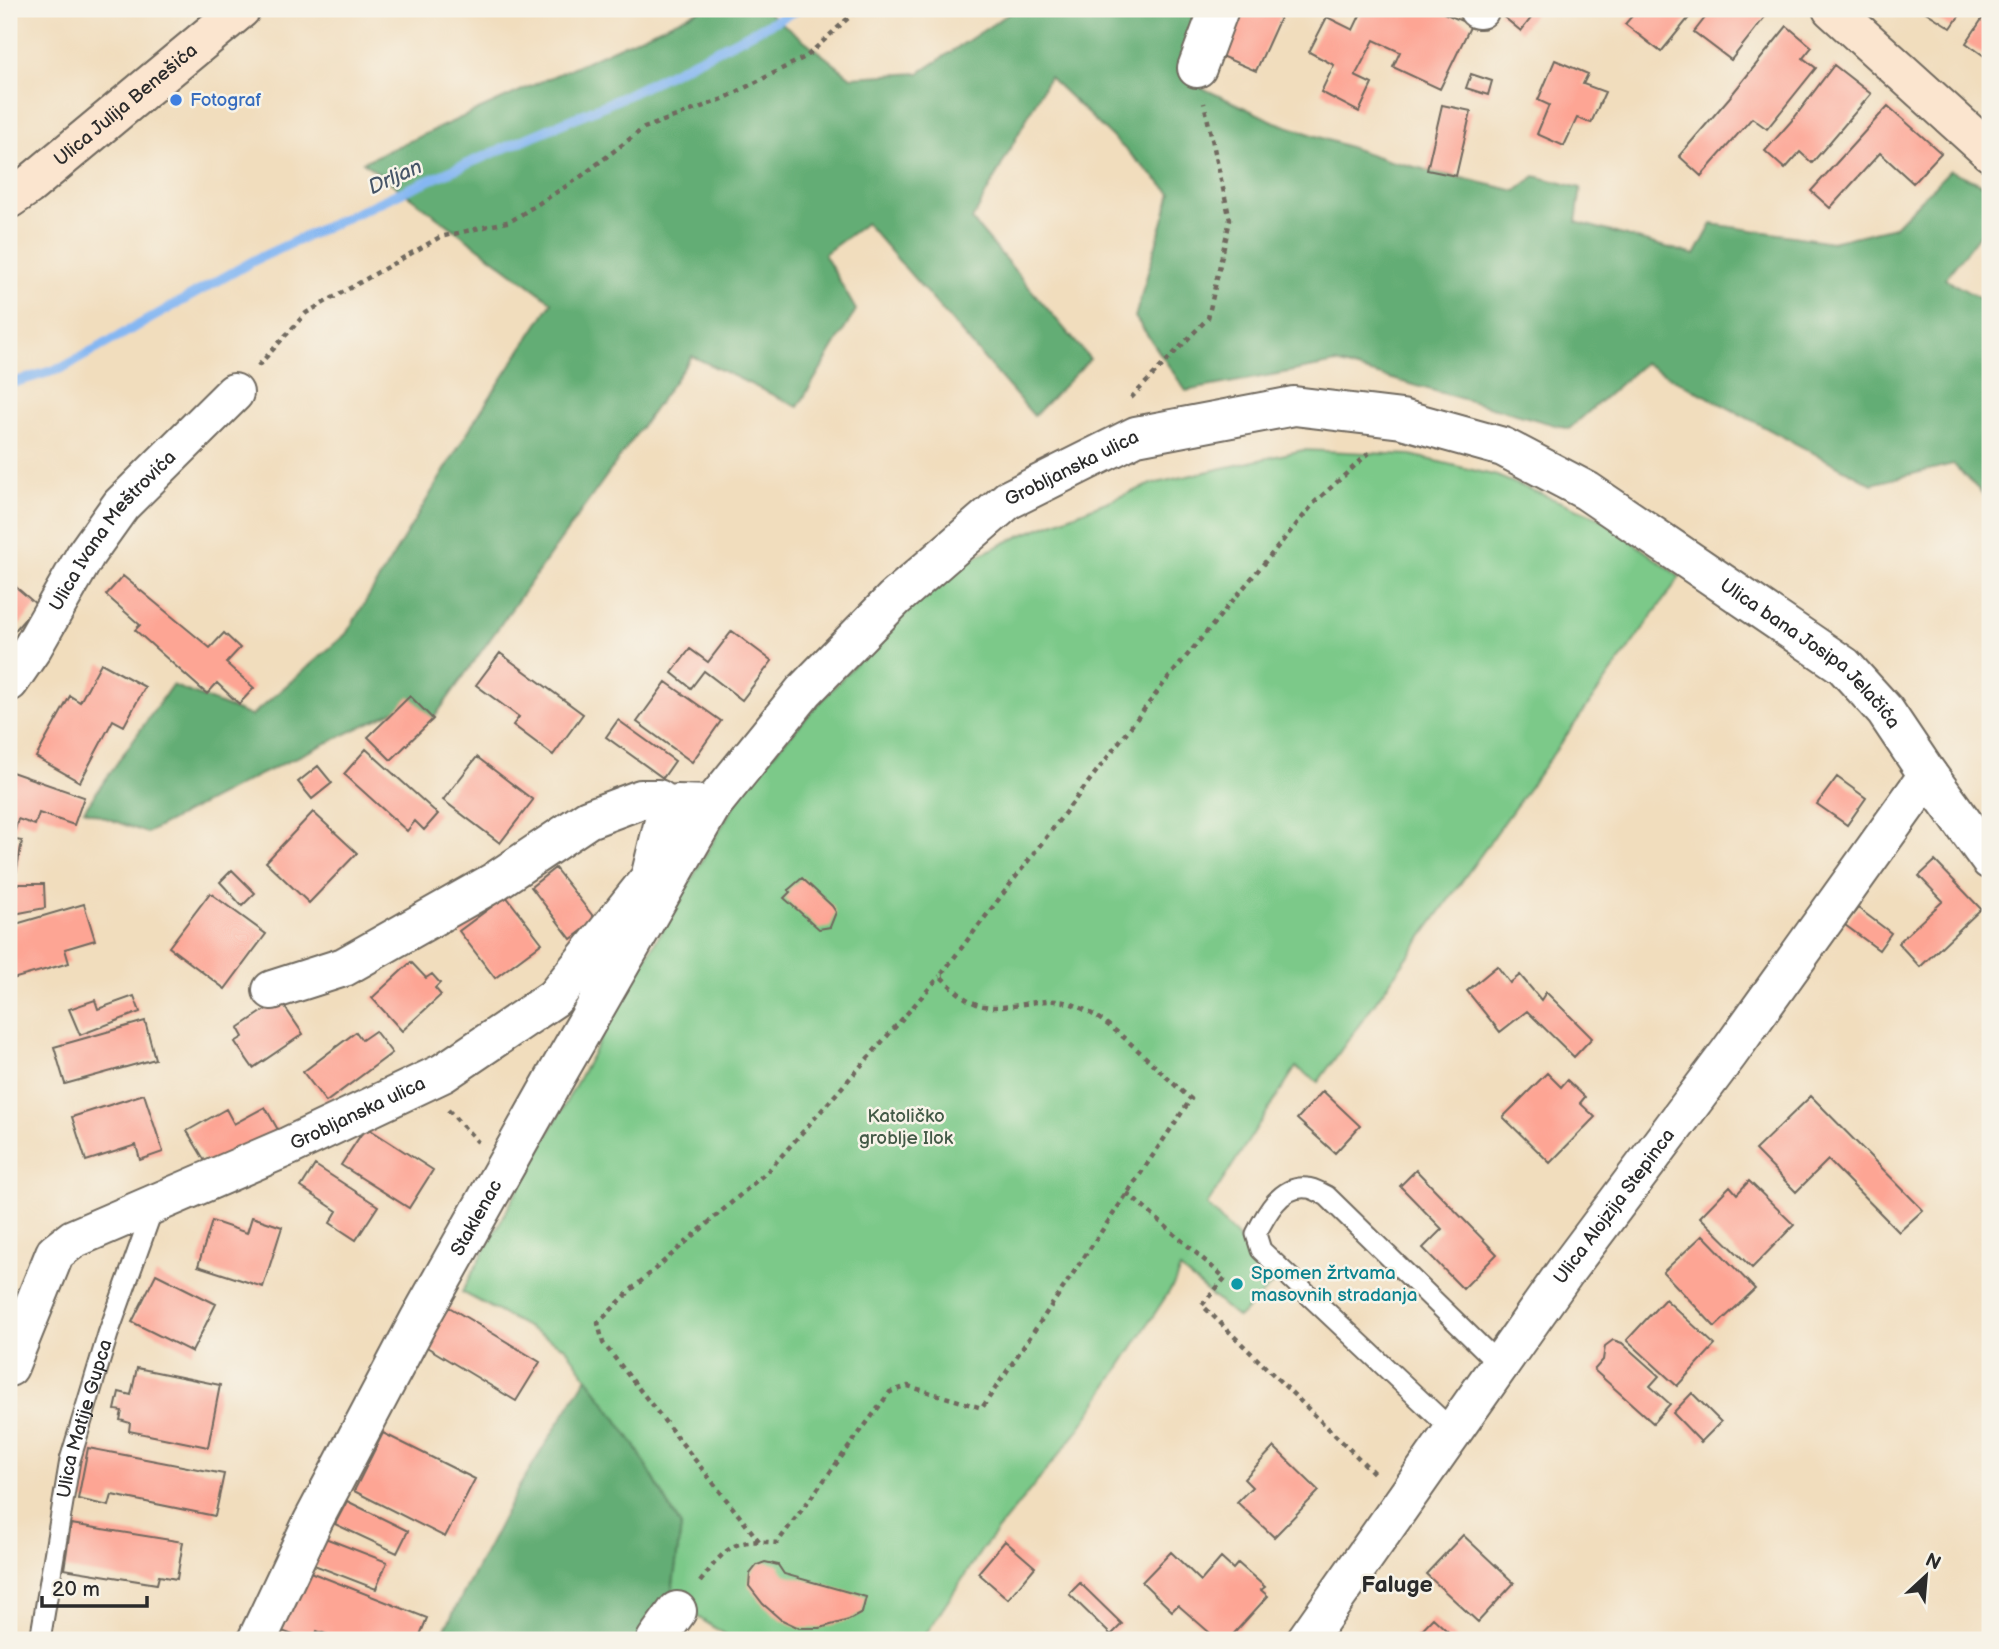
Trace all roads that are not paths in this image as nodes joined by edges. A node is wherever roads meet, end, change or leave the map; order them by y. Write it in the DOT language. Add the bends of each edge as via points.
graph roads {
  1 [pos="241,9"];
  2 [pos="1219,9"];
  3 [pos="1832,9"];
  4 [pos="1197,68"];
  5 [pos="1990,152"];
  6 [pos="9,199"];
  7 [pos="234,393"];
  8 [pos="1587,491"];
  9 [pos="9,682"];
  10 [pos="1928,775"];
  11 [pos="712,805"];
  12 [pos="672,809"];
  13 [pos="1990,860"];
  14 [pos="272,990"];
  15 [pos="155,1205"];
  16 [pos="1500,1364"];
  17 [pos="9,1367"];
  18 [pos="1453,1431"];
  19 [pos="40,1640"];
  20 [pos="257,1640"];
  21 [pos="1306,1640"];
  1 -- 6 [label="main road, Ulica Julija Benešića"];
  2 -- 4 [label="street"];
  3 -- 5 [label="main road"];
  7 -- 9 [label="street, Ulica Ivana Meštrovića" via="121,505"];
  8 -- 10 [label="street, Ulica bana Josipa Jelačića" via="1844,666 1885,710"];
  8 -- 11 [label="street, Grobljanska ulica" via="1503,447 1402,419 1294,406 1136,436 1008,500 894,598 804,691"];
  10 -- 13 [label="street, Ulica bana Josipa Jelačića"];
  10 -- 16 [label="street, Ulica Alojzija Stepinca"];
  11 -- 12 [label="street" via="677,804"];
  11 -- 20 [label="street, Staklenac" via="419,1321 313,1521"];
  12 -- 14 [label="street" via="658,799 641,799 588,819 494,882 344,967"];
  12 -- 15 [label="street, Grobljanska ulica" via="665,817 650,878 554,999 443,1073"];
  15 -- 17 [label="street, Grobljanska ulica" via="73,1238 55,1253"];
  15 -- 19 [label="lane, Ulica Matije Gupca" via="108,1334 70,1460"];
  16 -- 18 [label="street, Ulica Alojzija Stepinca"];
  16 -- 18 [label="lane" via="1328,1196 1308,1188 1292,1189 1265,1216 1256,1234 1261,1250"];
  18 -- 21 [label="street, Ulica Alojzija Stepinca"];
}
